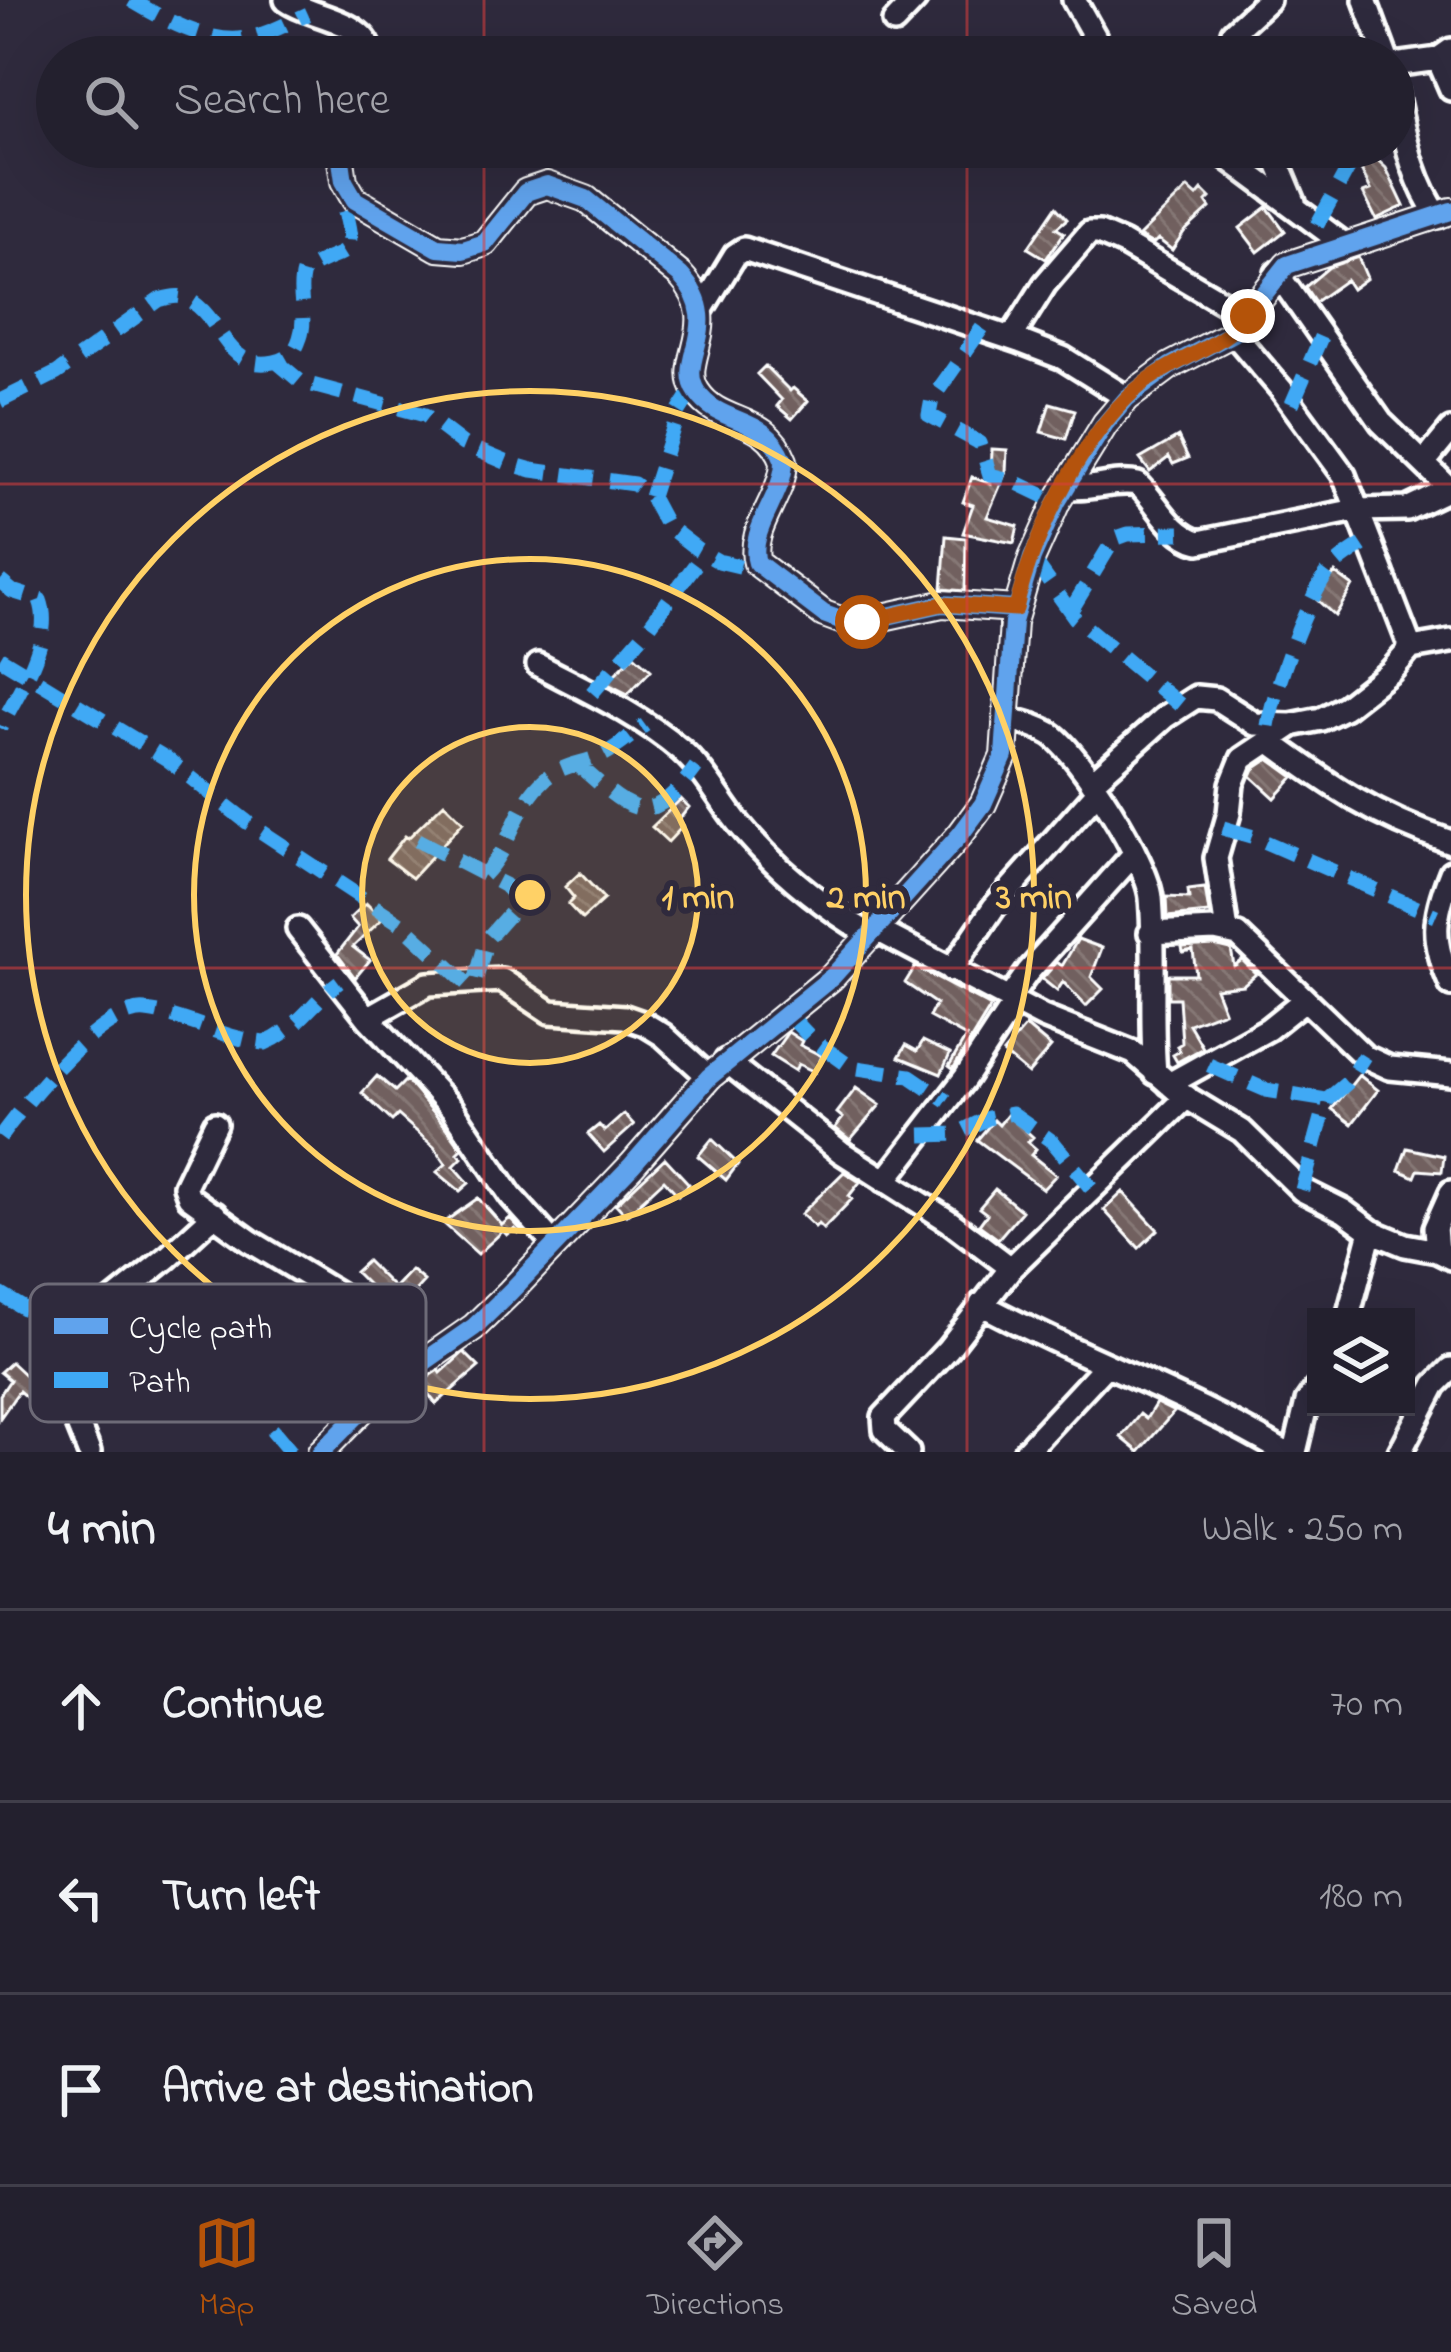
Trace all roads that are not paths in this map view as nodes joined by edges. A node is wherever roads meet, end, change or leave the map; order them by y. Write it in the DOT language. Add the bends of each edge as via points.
graph roads {
  1 [pos="286,0"];
  2 [pos="915,0"];
  3 [pos="1074,0"];
  4 [pos="1268,0"];
  5 [pos="1365,0"];
  6 [pos="894,22"];
  7 [pos="363,36"];
  8 [pos="1094,36"];
  9 [pos="1233,36"];
  10 [pos="1378,36"];
  11 [pos="1445,55"];
  12 [pos="1415,61"];
  13 [pos="1451,89"];
  14 [pos="342,168"];
  15 [pos="1243,168"];
  16 [pos="1280,168"];
  17 [pos="1414,168"];
  18 [pos="1296,207"];
  19 [pos="1444,214"];
  20 [pos="1345,245"];
  21 [pos="1277,273"];
  22 [pos="702,309"];
  23 [pos="1240,325"];
  24 [pos="1011,338"];
  25 [pos="1127,398"];
  26 [pos="1451,430"];
  27 [pos="1424,463"];
  28 [pos="1066,487"];
  29 [pos="1450,490"];
  30 [pos="1356,510"];
  31 [pos="1016,609"];
  32 [pos="1451,640"];
  33 [pos="1411,648"];
  34 [pos="538,665"];
  35 [pos="1007,719"];
  36 [pos="1292,725"];
  37 [pos="1268,740"];
  38 [pos="1095,786"];
  39 [pos="1451,842"];
  40 [pos="1134,854"];
  41 [pos="1451,872"];
  42 [pos="298,929"];
  43 [pos="1227,931"];
  44 [pos="875,933"];
  45 [pos="1150,933"];
  46 [pos="951,970"];
  47 [pos="1451,985"];
  48 [pos="1303,1000"];
  49 [pos="1011,1001"];
  50 [pos="368,1018"];
  51 [pos="717,1069"];
  52 [pos="1451,1074"];
  53 [pos="1171,1085"];
  54 [pos="215,1124"];
  55 [pos="885,1180"];
  56 [pos="1451,1192"];
  57 [pos="215,1214"];
  58 [pos="1371,1231"];
  59 [pos="555,1244"];
  60 [pos="1444,1254"];
  61 [pos="1010,1268"];
  62 [pos="134,1284"];
  63 [pos="321,1284"];
  64 [pos="981,1304"];
  65 [pos="1350,1308"];
  66 [pos="426,1358"];
  67 [pos="1106,1365"];
  68 [pos="1451,1369"];
  69 [pos="1307,1401"];
  70 [pos="78,1422"];
  71 [pos="350,1422"];
  72 [pos="89,1452"];
  73 [pos="321,1452"];
  74 [pos="908,1452"];
  75 [pos="1025,1452"];
  76 [pos="1284,1452"];
  77 [pos="1295,1452"];
  78 [pos="1400,1452"];
  1 -- 7 [label="street"];
  2 -- 6 [label="street"];
  3 -- 8 [label="street"];
  4 -- 9 [label="street"];
  5 -- 10 [label="street"];
  11 -- 12 [label="street"];
  11 -- 13 [label="street"];
  14 -- 22 [label="street" via="355,200 438,248 484,243 535,188 575,194 668,264"];
  15 -- 18 [label="street"];
  16 -- 18 [label="street"];
  17 -- 19 [label="street" via="1426,200"];
  18 -- 20 [label="street"];
  19 -- 20 [label="street"];
  20 -- 21 [label="street"];
  21 -- 23 [label="street"];
  21 -- 27 [label="street" via="1381,422"];
  22 -- 24 [label="street" via="744,249"];
  22 -- 31 [label="street" via="694,388 716,409 765,431 784,461 755,545 758,563 824,614 851,624 942,604"];
  23 -- 24 [label="street" via="1121,243 1089,233"];
  23 -- 25 [label="street"];
  23 -- 30 [label="street" via="1344,475"];
  24 -- 25 [label="street" via="1064,358"];
  25 -- 28 [label="street"];
  26 -- 27 [label="street"];
  27 -- 29 [label="street"];
  28 -- 30 [label="street" via="1138,484 1180,533 1198,542"];
  28 -- 31 [label="street"];
  29 -- 30 [label="street" via="1407,509"];
  30 -- 33 [label="street"];
  31 -- 35 [label="street"];
  32 -- 33 [label="street"];
  33 -- 36 [label="street" via="1346,707"];
  34 -- 44 [label="street" via="683,752 784,871 833,912"];
  35 -- 38 [label="street" via="1050,734"];
  35 -- 44 [label="street" via="1004,756 983,804"];
  36 -- 37 [label="street"];
  36 -- 38 [label="street" via="1255,724 1216,699 1196,698 1165,717"];
  37 -- 39 [label="street" via="1354,802"];
  37 -- 43 [label="street" via="1242,759 1217,845"];
  38 -- 40 [label="street"];
  38 -- 46 [label="street"];
  40 -- 45 [label="street" via="1151,895"];
  40 -- 49 [label="street"];
  41 -- 47 [label="street" via="1435,937"];
  42 -- 50 [label="street"];
  43 -- 45 [label="street"];
  43 -- 48 [label="street"];
  44 -- 46 [label="street"];
  44 -- 51 [label="street"];
  45 -- 53 [label="street"];
  46 -- 49 [label="street"];
  48 -- 52 [label="street" via="1364,1056 1390,1068"];
  48 -- 53 [label="street"];
  49 -- 53 [label="street" via="1126,1049"];
  49 -- 55 [label="street" via="965,1078"];
  50 -- 51 [label="street" via="428,984 502,980 550,1012 646,1024"];
  50 -- 59 [label="street" via="452,1108 511,1196"];
  51 -- 55 [label="street"];
  51 -- 59 [label="street"];
  53 -- 58 [label="street" via="1242,1131 1302,1190"];
  53 -- 61 [label="street"];
  54 -- 57 [label="street" via="185,1192"];
  55 -- 61 [label="street"];
  56 -- 60 [label="street" via="1436,1228"];
  57 -- 62 [label="street"];
  57 -- 63 [label="street"];
  58 -- 60 [label="street"];
  58 -- 65 [label="street"];
  59 -- 66 [label="street" via="474,1328"];
  61 -- 64 [label="street"];
  64 -- 67 [label="street"];
  64 -- 74 [label="street" via="884,1417 885,1430"];
  67 -- 75 [label="street"];
  67 -- 76 [label="street"];
  68 -- 78 [label="street"];
  69 -- 77 [label="street"];
  70 -- 72 [label="street"];
  71 -- 73 [label="street"];
}
